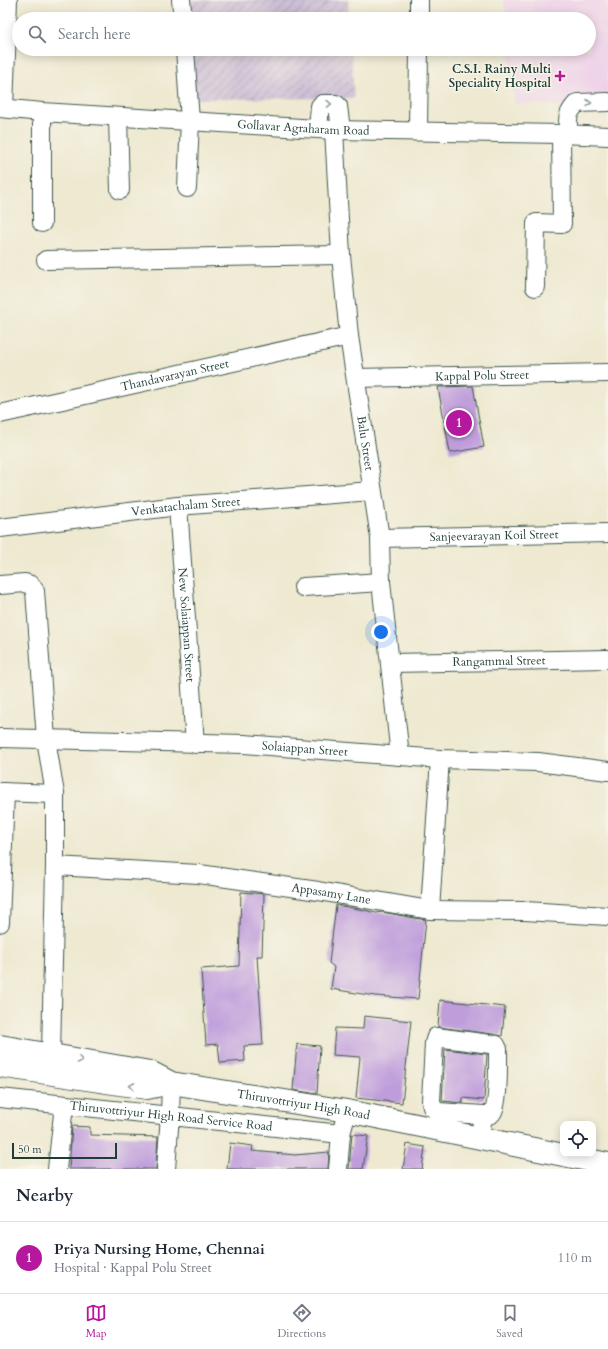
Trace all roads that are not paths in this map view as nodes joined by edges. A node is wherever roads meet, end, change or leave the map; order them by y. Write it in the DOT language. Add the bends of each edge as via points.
graph roads {
  1 [pos="8,0"];
  2 [pos="181,0"];
  3 [pos="419,0"];
  4 [pos="182,12"];
  5 [pos="419,12"];
  6 [pos="185,56"];
  7 [pos="419,56"];
  8 [pos="608,102"];
  9 [pos="2,108"];
  10 [pos="42,112"];
  11 [pos="118,117"];
  12 [pos="190,121"];
  13 [pos="331,130"];
  14 [pos="418,131"];
  15 [pos="564,134"];
  16 [pos="608,136"];
  17 [pos="187,188"];
  18 [pos="120,190"];
  19 [pos="42,223"];
  20 [pos="341,255"];
  21 [pos="46,260"];
  22 [pos="535,287"];
  23 [pos="349,336"];
  24 [pos="608,373"];
  25 [pos="356,378"];
  26 [pos="0,414"];
  27 [pos="372,491"];
  28 [pos="178,506"];
  29 [pos="0,528"];
  30 [pos="608,533"];
  31 [pos="380,538"];
  32 [pos="381,582"];
  33 [pos="0,585"];
  34 [pos="303,587"];
  35 [pos="608,659"];
  36 [pos="390,663"];
  37 [pos="0,738"];
  38 [pos="46,739"];
  39 [pos="195,744"];
  40 [pos="400,756"];
  41 [pos="440,759"];
  42 [pos="608,771"];
  43 [pos="2,792"];
  44 [pos="55,794"];
  45 [pos="55,866"];
  46 [pos="430,910"];
  47 [pos="608,916"];
  48 [pos="0,923"];
  49 [pos="0,1046"];
  50 [pos="51,1055"];
  51 [pos="0,1066"];
  52 [pos="171,1083"];
  53 [pos="0,1098"];
  54 [pos="64,1105"];
  55 [pos="347,1111"];
  56 [pos="483,1115"];
  57 [pos="170,1116"];
  58 [pos="430,1117"];
  59 [pos="341,1134"];
  60 [pos="480,1138"];
  61 [pos="608,1164"];
  62 [pos="57,1169"];
  63 [pos="166,1169"];
  64 [pos="338,1169"];
  1 -- 9 [label="street"];
  2 -- 4 [label="street"];
  3 -- 5 [label="street"];
  6 -- 12 [label="street"];
  7 -- 14 [label="street"];
  15 -- 8 [label="street, one-way" via="569,111 577,103"];
  9 -- 10 [label="street, Gollavar Agraharam Road"];
  10 -- 11 [label="street, Gollavar Agraharam Road"];
  10 -- 19 [label="street"];
  11 -- 12 [label="street, Gollavar Agraharam Road"];
  11 -- 18 [label="street"];
  12 -- 13 [label="street, Gollavar Agraharam Road"];
  12 -- 17 [label="street"];
  13 -- 14 [label="street, Gollavar Agraharam Road"];
  13 -- 20 [label="street, Balu Street"];
  14 -- 15 [label="street, Gollavar Agraharam Road"];
  15 -- 16 [label="street, Gollavar Agraharam Road"];
  15 -- 22 [label="street" via="562,224 536,223"];
  20 -- 21 [label="street"];
  20 -- 23 [label="street, Balu Street"];
  23 -- 25 [label="street, Balu Street"];
  23 -- 26 [label="street, Thandavarayan Street"];
  24 -- 25 [label="street, Kappal Polu Street"];
  25 -- 27 [label="street, Balu Street"];
  27 -- 28 [label="street, Venkatachalam Street"];
  27 -- 31 [label="street, Balu Street"];
  28 -- 29 [label="street, Venkatachalam Street"];
  28 -- 39 [label="street, New Solaiappan Street"];
  30 -- 31 [label="street, Sanjeevarayan Koil Street"];
  31 -- 32 [label="street, Balu Street"];
  32 -- 34 [label="street"];
  32 -- 36 [label="street, Balu Street"];
  33 -- 38 [label="street" via="25,583 31,585 35,591"];
  35 -- 36 [label="street, Rangammal Street"];
  36 -- 40 [label="street, Balu Street"];
  37 -- 38 [label="street, Solaiappan Street"];
  38 -- 39 [label="street, Solaiappan Street"];
  38 -- 44 [label="street"];
  39 -- 40 [label="street, Solaiappan Street" via="244,744"];
  40 -- 41 [label="street, Solaiappan Street"];
  41 -- 42 [label="street, Solaiappan Street" via="538,762"];
  41 -- 46 [label="street"];
  43 -- 44 [label="street"];
  43 -- 48 [label="street"];
  44 -- 45 [label="street"];
  45 -- 46 [label="street, Appasamy Lane" via="199,874"];
  45 -- 50 [label="street"];
  46 -- 47 [label="street, Appasamy Lane" via="525,911"];
  49 -- 50 [label="main road, Thiruvottriyur High Road"];
  50 -- 52 [label="main road, Thiruvottriyur High Road, one-way" via="150,1072"];
  52 -- 51 [label="main road, one-way" via="147,1088"];
  52 -- 55 [label="main road, Thiruvottriyur High Road"];
  52 -- 57 [label="street"];
  53 -- 54 [label="street, Thiruvottriyur High Road Service Road"];
  54 -- 57 [label="street, Thiruvottriyur High Road Service Road"];
  54 -- 62 [label="street"];
  55 -- 58 [label="main road, Thiruvottriyur High Road"];
  55 -- 59 [label="street"];
  56 -- 58 [label="street" via="438,1112"];
  56 -- 58 [label="street" via="493,1112 496,1102 496,1045 436,1037"];
  56 -- 60 [label="street"];
  57 -- 59 [label="street, Thiruvottriyur High Road Service Road"];
  57 -- 63 [label="street"];
  58 -- 60 [label="main road, Thiruvottriyur High Road"];
  59 -- 64 [label="street"];
  60 -- 61 [label="main road, Thiruvottriyur High Road"];
}
